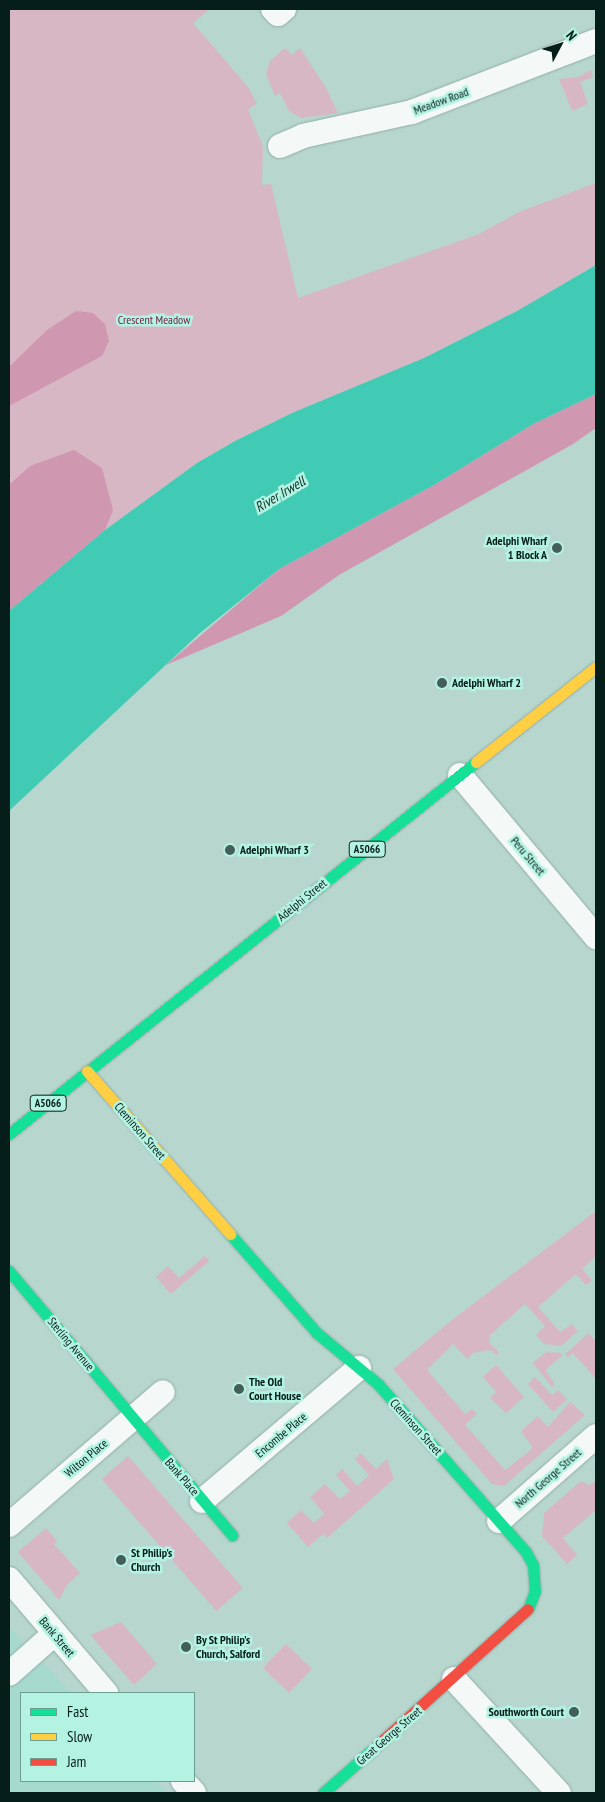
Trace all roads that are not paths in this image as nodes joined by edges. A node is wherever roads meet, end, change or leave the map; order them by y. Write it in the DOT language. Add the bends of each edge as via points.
graph roads {
  1 [pos="273,9"];
  2 [pos="284,9"];
  3 [pos="596,41"];
  4 [pos="280,146"];
  5 [pos="596,667"];
  6 [pos="460,775"];
  7 [pos="596,937"];
  8 [pos="87,1071"];
  9 [pos="9,1134"];
  10 [pos="9,1271"];
  11 [pos="359,1368"];
  12 [pos="164,1392"];
  13 [pos="132,1420"];
  14 [pos="593,1445"];
  15 [pos="202,1501"];
  16 [pos="499,1521"];
  17 [pos="9,1525"];
  18 [pos="232,1535"];
  19 [pos="9,1579"];
  20 [pos="54,1634"];
  21 [pos="9,1674"];
  22 [pos="454,1679"];
  23 [pos="105,1692"];
  24 [pos="184,1782"];
  25 [pos="194,1793"];
  26 [pos="323,1793"];
  27 [pos="559,1793"];
  1 -- 2 [label="street" via="278,14"];
  3 -- 4 [label="street, Meadow Road" via="412,112 303,136"];
  5 -- 6 [label="street, Adelphi Street / A5066"];
  6 -- 7 [label="street, Peru Street"];
  6 -- 8 [label="street, Adelphi Street / A5066"];
  8 -- 9 [label="street, Adelphi Street / A5066"];
  8 -- 11 [label="street, Cleminson Street" via="316,1333"];
  10 -- 13 [label="street, Sterling Avenue"];
  11 -- 15 [label="street, Encombe Place"];
  11 -- 16 [label="street, Cleminson Street" via="378,1384"];
  12 -- 13 [label="street, Wilton Place"];
  13 -- 15 [label="street, Bank Place"];
  13 -- 17 [label="street, Wilton Place"];
  14 -- 16 [label="street, North George Street"];
  15 -- 18 [label="street, Bank Place"];
  16 -- 22 [label="street, Cleminson Street" via="533,1565 535,1591 529,1608 518,1621"];
  19 -- 20 [label="street, Bank Street"];
  20 -- 21 [label="street"];
  20 -- 23 [label="street, Bank Street"];
  22 -- 26 [label="street, Great George Street"];
  22 -- 27 [label="street"];
  24 -- 25 [label="street"];
}
